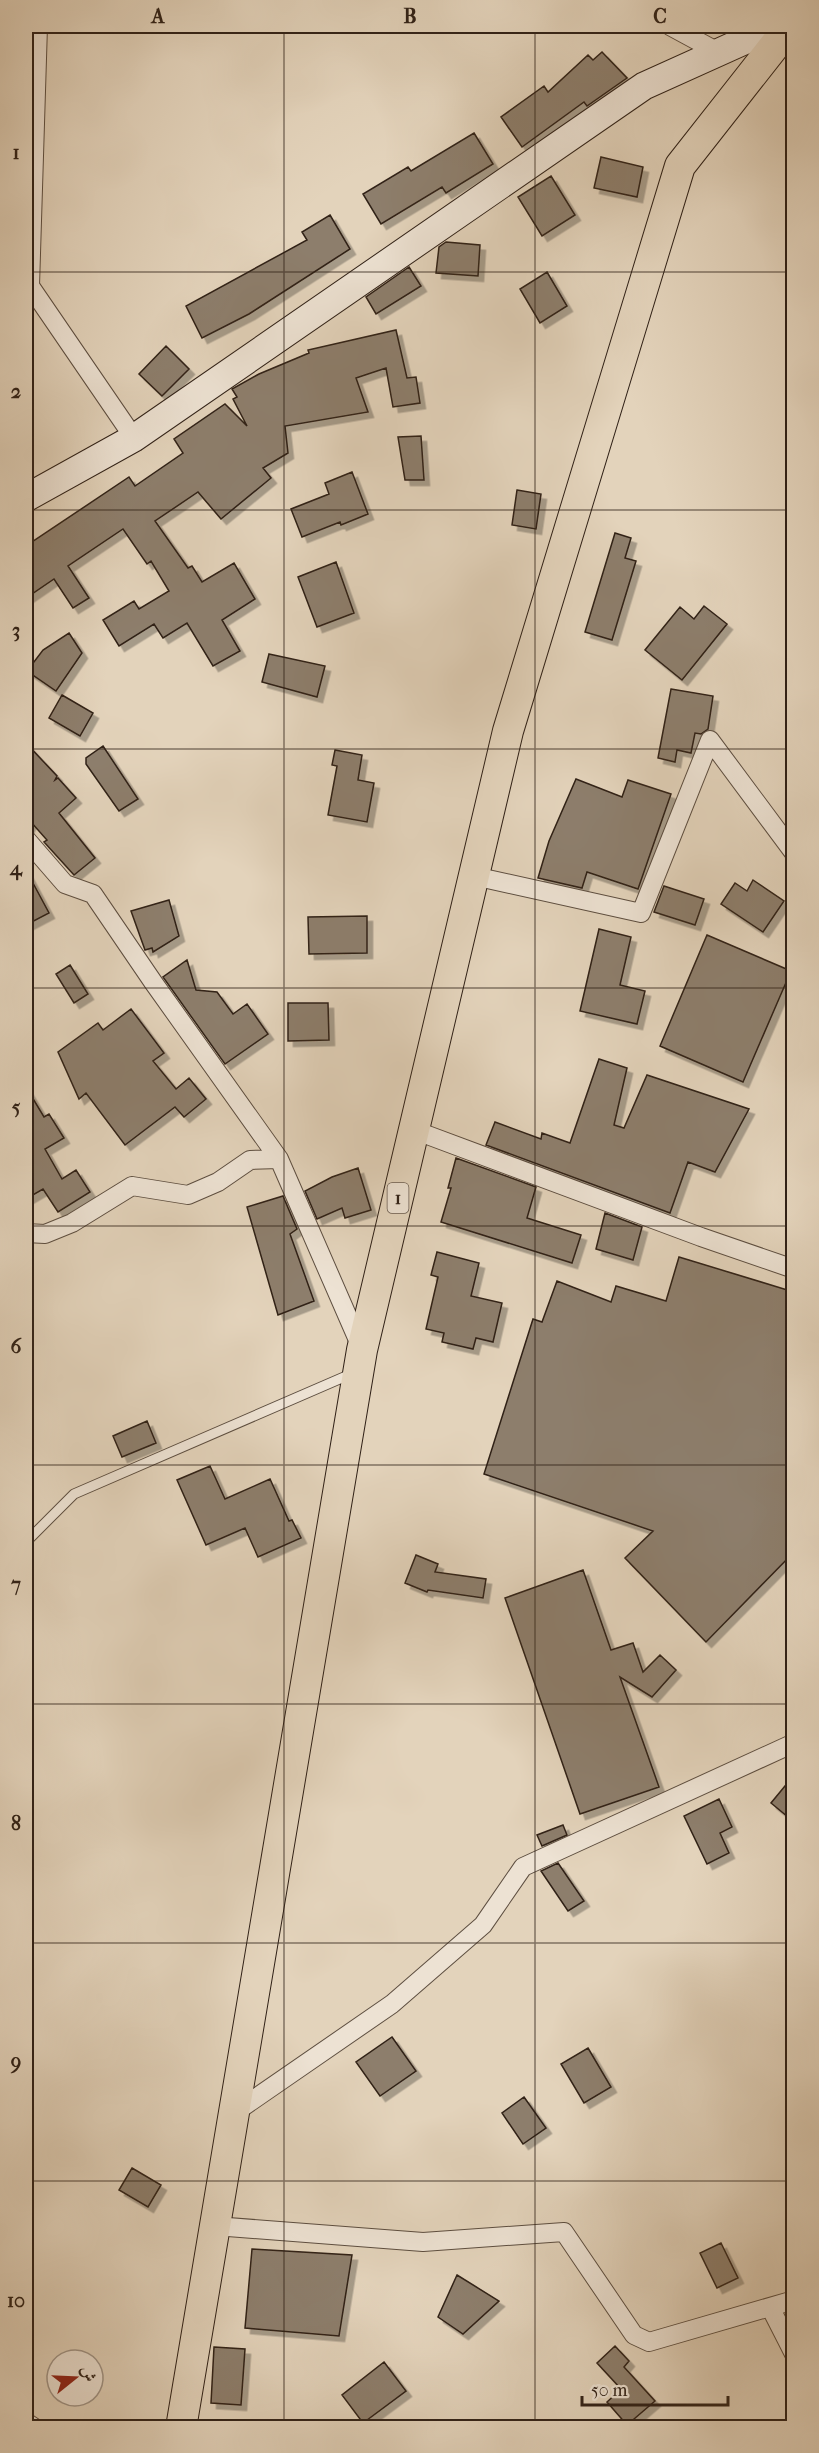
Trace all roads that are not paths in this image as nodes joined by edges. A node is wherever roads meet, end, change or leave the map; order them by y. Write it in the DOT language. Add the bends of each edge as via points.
graph roads {
  1 [pos="38,26"];
  2 [pos="670,26"];
  3 [pos="777,26"];
  4 [pos="790,26"];
  5 [pos="718,52"];
  6 [pos="26,172"];
  7 [pos="33,201"];
  8 [pos="134,438"];
  9 [pos="26,498"];
  10 [pos="26,839"];
  11 [pos="794,853"];
  12 [pos="474,876"];
  13 [pos="414,1130"];
  14 [pos="279,1159"];
  15 [pos="26,1233"];
  16 [pos="794,1269"];
  17 [pos="360,1360"];
  18 [pos="26,1542"];
  19 [pos="794,1743"];
  20 [pos="234,2114"];
  21 [pos="215,2226"];
  22 [pos="794,2300"];
  23 [pos="770,2307"];
  24 [pos="794,2354"];
  25 [pos="26,2422"];
  26 [pos="35,2427"];
  27 [pos="181,2427"];
  1 -- 7 [label="street"];
  2 -- 5 [label="street"];
  3 -- 5 [label="street"];
  4 -- 12 [label="main road, 1" via="680,165 508,731"];
  5 -- 8 [label="street" via="644,86"];
  6 -- 7 [label="street"];
  7 -- 8 [label="street" via="30,286"];
  8 -- 9 [label="street"];
  10 -- 14 [label="street" via="65,884 93,894"];
  11 -- 12 [label="street" via="710,740 641,914"];
  12 -- 13 [label="main road, 1"];
  13 -- 16 [label="street"];
  13 -- 17 [label="main road, 1"];
  14 -- 15 [label="street" via="250,1160 218,1182 188,1195 132,1186 72,1224 45,1234"];
  14 -- 17 [label="street"];
  17 -- 18 [label="lane" via="74,1494"];
  17 -- 20 [label="main road, 1"];
  19 -- 20 [label="street" via="523,1867 483,1924 392,2004"];
  20 -- 21 [label="main road, 1"];
  21 -- 23 [label="street" via="423,2242 564,2232 634,2335 649,2342"];
  21 -- 27 [label="main road, 1"];
  22 -- 23 [label="street"];
  23 -- 24 [label="street"];
  25 -- 26 [label="street"];
}
